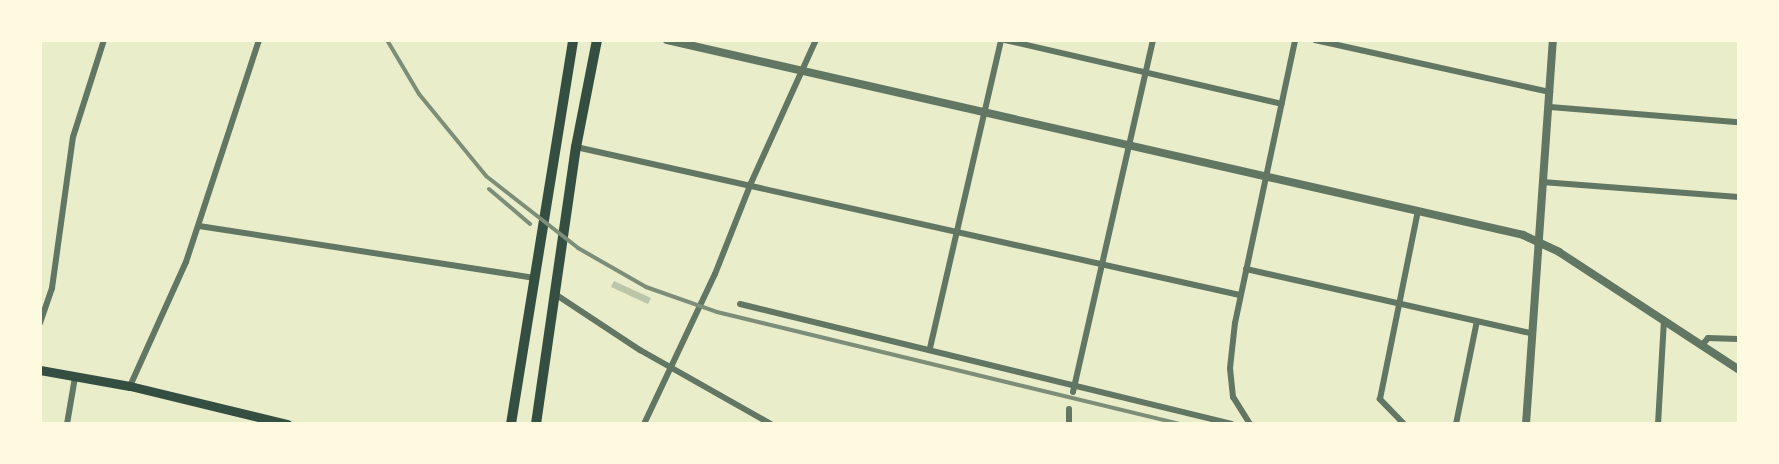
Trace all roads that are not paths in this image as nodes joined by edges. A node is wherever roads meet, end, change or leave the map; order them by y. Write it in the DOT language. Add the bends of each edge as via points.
graph roads {
  1 [pos="104,40"];
  2 [pos="259,40"];
  3 [pos="573,40"];
  4 [pos="597,40"];
  5 [pos="667,40"];
  6 [pos="816,40"];
  7 [pos="1003,40"];
  8 [pos="1153,40"];
  9 [pos="1296,40"];
  10 [pos="1315,40"];
  11 [pos="1553,40"];
  12 [pos="804,69"];
  13 [pos="1145,75"];
  14 [pos="1550,92"];
  15 [pos="1282,104"];
  16 [pos="1550,107"];
  17 [pos="985,114"];
  18 [pos="1738,122"];
  19 [pos="1129,146"];
  20 [pos="576,147"];
  21 [pos="1267,177"];
  22 [pos="1542,182"];
  23 [pos="751,183"];
  24 [pos="1738,197"];
  25 [pos="1418,211"];
  26 [pos="199,226"];
  27 [pos="957,231"];
  28 [pos="1538,240"];
  29 [pos="1103,264"];
  30 [pos="1246,269"];
  31 [pos="537,278"];
  32 [pos="553,293"];
  33 [pos="1240,295"];
  34 [pos="740,304"];
  35 [pos="1400,304"];
  36 [pos="1664,320"];
  37 [pos="1477,321"];
  38 [pos="40,323"];
  39 [pos="1531,333"];
  40 [pos="1738,339"];
  41 [pos="1702,345"];
  42 [pos="930,348"];
  43 [pos="672,368"];
  44 [pos="1738,369"];
  45 [pos="40,370"];
  46 [pos="75,376"];
  47 [pos="1075,383"];
  48 [pos="130,386"];
  49 [pos="1073,392"];
  50 [pos="1069,409"];
  51 [pos="67,423"];
  52 [pos="287,423"];
  53 [pos="511,423"];
  54 [pos="536,423"];
  55 [pos="644,423"];
  56 [pos="771,423"];
  57 [pos="1069,423"];
  58 [pos="1232,423"];
  59 [pos="1250,423"];
  60 [pos="1404,423"];
  61 [pos="1456,423"];
  62 [pos="1526,423"];
  63 [pos="1658,423"];
  1 -- 38 [label="street" via="73,137 52,288"];
  2 -- 26 [label="street"];
  3 -- 31 [label="highway"];
  4 -- 20 [label="highway"];
  5 -- 12 [label="street"];
  6 -- 12 [label="street"];
  7 -- 13 [label="street"];
  7 -- 17 [label="street"];
  8 -- 13 [label="street"];
  9 -- 15 [label="street"];
  10 -- 14 [label="street"];
  11 -- 14 [label="street"];
  12 -- 17 [label="street"];
  12 -- 23 [label="street"];
  13 -- 15 [label="street"];
  13 -- 19 [label="street"];
  14 -- 16 [label="street"];
  15 -- 21 [label="street"];
  16 -- 18 [label="street"];
  16 -- 22 [label="street"];
  17 -- 19 [label="street"];
  17 -- 27 [label="street"];
  19 -- 21 [label="street"];
  19 -- 29 [label="street"];
  20 -- 23 [label="street"];
  20 -- 32 [label="highway"];
  21 -- 25 [label="street"];
  21 -- 30 [label="street"];
  22 -- 24 [label="street"];
  22 -- 28 [label="street"];
  23 -- 27 [label="street"];
  23 -- 43 [label="street"];
  25 -- 28 [label="street"];
  25 -- 35 [label="street"];
  26 -- 31 [label="street"];
  26 -- 48 [label="street" via="148,352"];
  27 -- 29 [label="street"];
  27 -- 42 [label="street"];
  28 -- 36 [label="street"];
  28 -- 39 [label="street"];
  29 -- 33 [label="street"];
  29 -- 47 [label="street"];
  30 -- 33 [label="street"];
  30 -- 35 [label="street"];
  31 -- 53 [label="highway"];
  32 -- 43 [label="street"];
  32 -- 54 [label="highway"];
  33 -- 59 [label="street" via="1230,368 1233,397"];
  34 -- 42 [label="street"];
  35 -- 37 [label="street"];
  35 -- 60 [label="street" via="1380,399"];
  36 -- 41 [label="street"];
  36 -- 63 [label="street"];
  37 -- 39 [label="street"];
  37 -- 61 [label="street"];
  39 -- 62 [label="street"];
  40 -- 41 [label="street" via="1708,338"];
  41 -- 44 [label="street"];
  42 -- 47 [label="street"];
  43 -- 55 [label="street"];
  43 -- 56 [label="street"];
  45 -- 46 [label="main road"];
  46 -- 48 [label="main road"];
  46 -- 51 [label="street"];
  47 -- 49 [label="street"];
  47 -- 58 [label="street"];
  48 -- 52 [label="main road"];
  50 -- 57 [label="street"];
}
